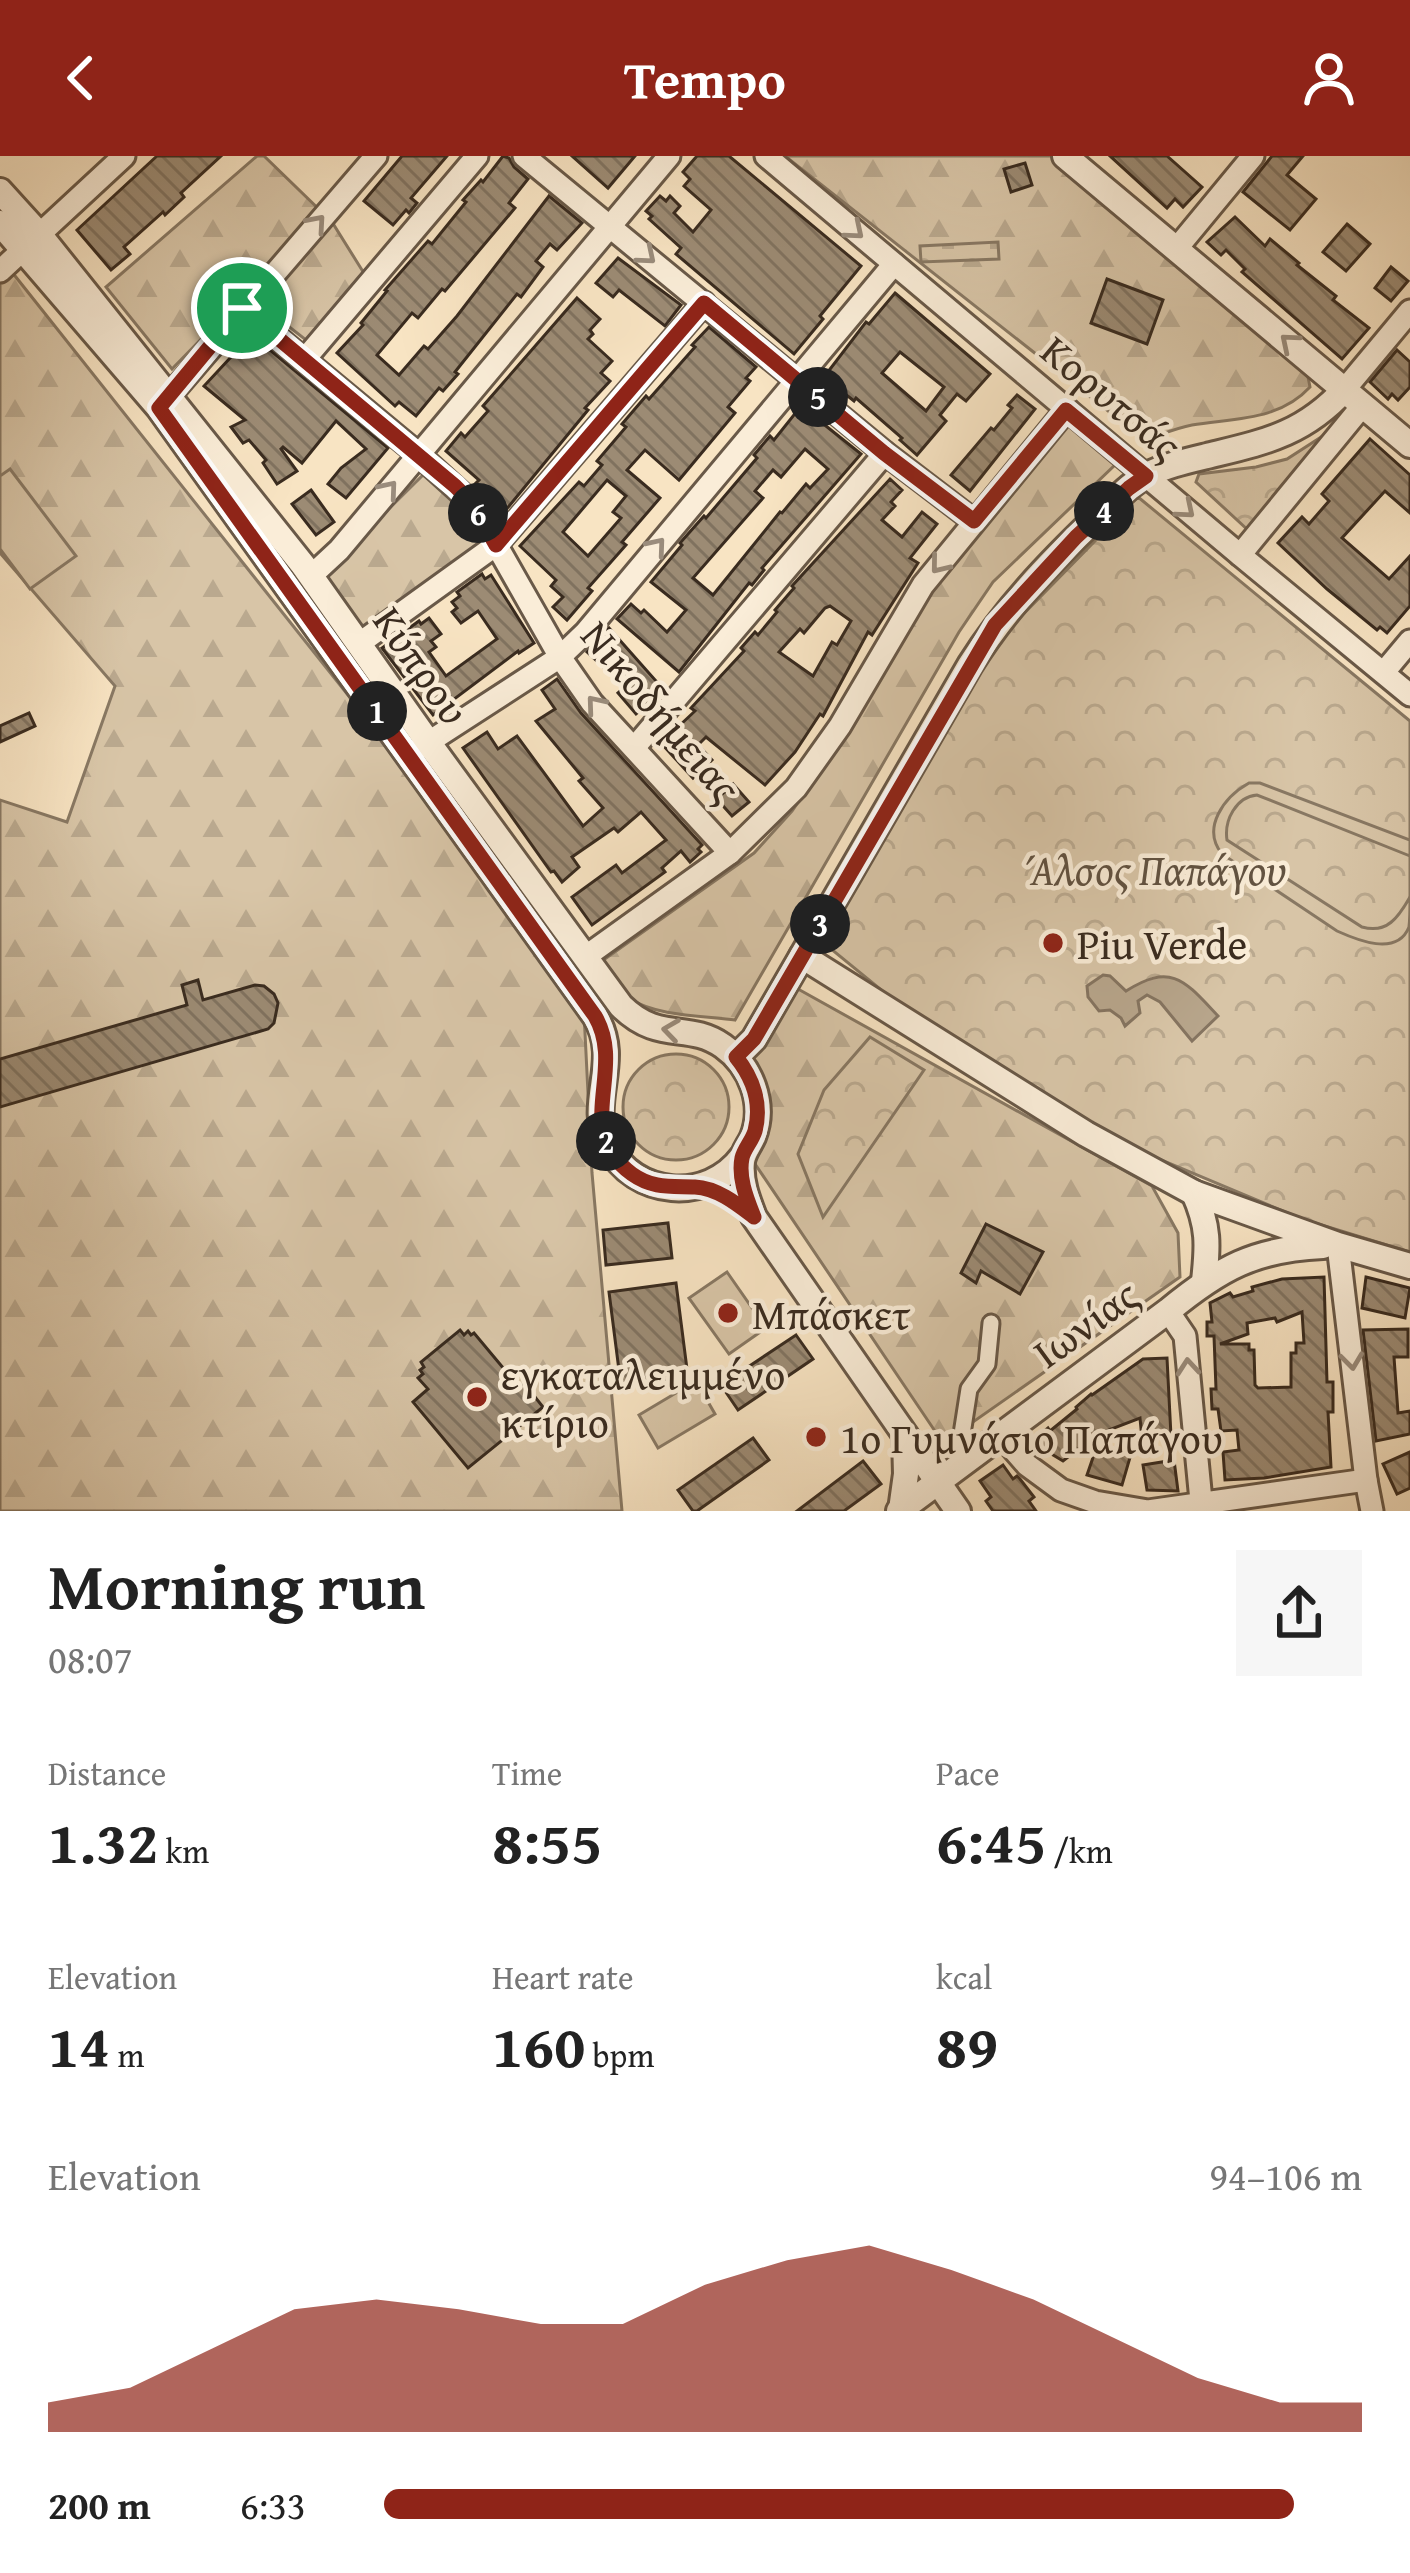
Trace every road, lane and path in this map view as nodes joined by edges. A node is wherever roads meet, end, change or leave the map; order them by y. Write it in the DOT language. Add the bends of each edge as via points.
graph roads {
  1 [pos="124,156"];
  2 [pos="376,156"];
  3 [pos="477,156"];
  4 [pos="524,156"];
  5 [pos="669,156"];
  6 [pos="766,156"];
  7 [pos="1065,156"];
  8 [pos="1253,156"];
  9 [pos="0,190"];
  10 [pos="0,224"];
  11 [pos="611,226"];
  12 [pos="32,241"];
  13 [pos="1177,248"];
  14 [pos="894,264"];
  15 [pos="0,271"];
  16 [pos="704,303"];
  17 [pos="242,308"];
  18 [pos="1410,311"];
  19 [pos="304,360"];
  20 [pos="796,378"];
  21 [pos="1354,397"];
  22 [pos="164,402"];
  23 [pos="1066,410"];
  24 [pos="1410,445"];
  25 [pos="884,453"];
  26 [pos="418,454"];
  27 [pos="1146,476"];
  28 [pos="974,521"];
  29 [pos="496,545"];
  30 [pos="1240,555"];
  31 [pos="311,576"];
  32 [pos="289,592"];
  33 [pos="1410,641"];
  34 [pos="360,644"];
  35 [pos="560,657"];
  36 [pos="1384,672"];
  37 [pos="1410,694"];
  38 [pos="634,748"];
  39 [pos="419,749"];
  40 [pos="730,853"];
  41 [pos="802,956"];
  42 [pos="585,957"];
  43 [pos="736,1057"];
  44 [pos="742,1156"];
  45 [pos="697,1187"];
  46 [pos="1194,1193"];
  47 [pos="754,1217"];
  48 [pos="1338,1245"];
  49 [pos="1410,1266"];
  50 [pos="1204,1281"];
  51 [pos="1168,1311"];
  52 [pos="991,1323"];
  53 [pos="1000,1434"];
  54 [pos="904,1435"];
  55 [pos="964,1460"];
  56 [pos="1366,1480"];
  57 [pos="937,1481"];
  58 [pos="1202,1508"];
  59 [pos="900,1510"];
  60 [pos="958,1511"];
  61 [pos="1372,1511"];
  1 -- 12 [label="street"];
  17 -- 2 [label="street, one-way"];
  3 -- 19 [label="street"];
  4 -- 11 [label="street"];
  5 -- 11 [label="street"];
  6 -- 14 [label="street, Κορυτσάς, one-way"];
  7 -- 13 [label="street"];
  8 -- 13 [label="street"];
  9 -- 12 [label="street, Κύπρου"];
  10 -- 12 [label="street, Κύπρου"];
  11 -- 16 [label="street, one-way"];
  11 -- 26 [label="street"];
  12 -- 15 [label="street"];
  12 -- 22 [label="street, Κύπρου"];
  21 -- 13 [label="street, one-way"];
  14 -- 20 [label="street"];
  14 -- 23 [label="street, Κορυτσάς"];
  16 -- 20 [label="street"];
  16 -- 29 [label="street"];
  17 -- 19 [label="street, Νικοδήμειας"];
  17 -- 22 [label="street"];
  18 -- 21 [label="street"];
  19 -- 26 [label="street, Νικοδήμειας"];
  20 -- 25 [label="street"];
  35 -- 20 [label="street, one-way"];
  21 -- 24 [label="street"];
  21 -- 27 [label="street" via="1262,442"];
  21 -- 30 [label="street"];
  22 -- 31 [label="street, Κύπρου"];
  22 -- 32 [label="street, Κύπρου"];
  23 -- 27 [label="street, Κορυτσάς"];
  23 -- 28 [label="street"];
  25 -- 28 [label="street"];
  25 -- 38 [label="street"];
  26 -- 29 [label="street, Νικοδήμειας" via="473,504"];
  31 -- 26 [label="street, one-way"];
  27 -- 30 [label="street, Κορυτσάς, one-way"];
  27 -- 41 [label="street" via="995,625"];
  28 -- 40 [label="street, one-way" via="923,585 796,788"];
  29 -- 34 [label="street"];
  29 -- 35 [label="street, Νικοδήμειας"];
  30 -- 36 [label="street, Κορυτσάς"];
  31 -- 32 [label="street"];
  31 -- 34 [label="street, Κύπρου"];
  32 -- 39 [label="street, Κύπρου"];
  33 -- 36 [label="street"];
  34 -- 39 [label="street, Κύπρου"];
  38 -- 35 [label="street, Νικοδήμειας, one-way"];
  35 -- 39 [label="street"];
  36 -- 37 [label="street, Κορυτσάς"];
  38 -- 40 [label="street, Νικοδήμειας"];
  39 -- 42 [label="street, Κύπρου"];
  39 -- 45 [label="street, Κύπρου" via="602,1028 608,1064 600,1114 615,1157 652,1185"];
  40 -- 42 [label="street"];
  41 -- 43 [label="street"];
  41 -- 46 [label="street"];
  43 -- 42 [label="street, Κύπρου, one-way" via="701,1035 644,1025"];
  43 -- 44 [label="street, Κύπρου" via="758,1111"];
  44 -- 45 [label="street"];
  44 -- 47 [label="street, Κύπρου"];
  45 -- 47 [label="street, Κύπρου"];
  46 -- 48 [label="street"];
  46 -- 50 [label="street" via="1205,1218"];
  47 -- 54 [label="street, Κύπρου"];
  48 -- 49 [label="street"];
  48 -- 50 [label="street, Ιωνίας" via="1250,1257"];
  48 -- 56 [label="street, one-way"];
  50 -- 51 [label="street, Ιωνίας"];
  51 -- 53 [label="street, Ιωνίας"];
  58 -- 51 [label="street, one-way" via="1186,1336"];
  52 -- 55 [label="street" via="986,1364 969,1389"];
  53 -- 55 [label="street, Ιωνίας"];
  53 -- 58 [label="street" via="1061,1490 1148,1510"];
  54 -- 57 [label="street, Κύπρου"];
  54 -- 59 [label="street"];
  55 -- 57 [label="street, Ιωνίας"];
  56 -- 58 [label="street"];
  56 -- 61 [label="street"];
  57 -- 59 [label="street, Ιωνίας"];
  57 -- 60 [label="street, Κύπρου"];
}
